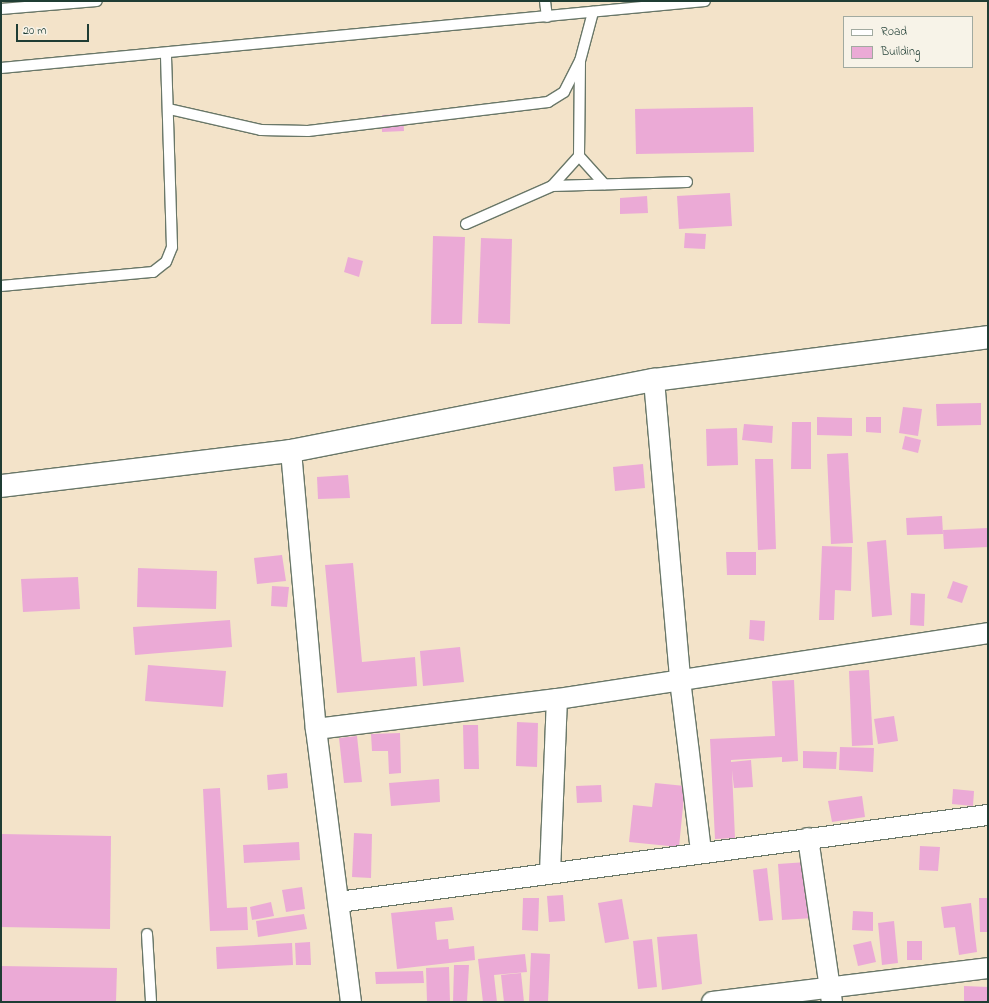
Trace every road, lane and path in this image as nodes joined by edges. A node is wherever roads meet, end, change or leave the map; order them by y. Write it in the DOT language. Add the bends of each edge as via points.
graph roads {
  1 [pos="97,1"];
  2 [pos="545,1"];
  3 [pos="705,1"];
  4 [pos="1,9"];
  5 [pos="593,12"];
  6 [pos="547,17"];
  7 [pos="166,53"];
  8 [pos="580,61"];
  9 [pos="1,68"];
  10 [pos="168,108"];
  11 [pos="579,156"];
  12 [pos="687,182"];
  13 [pos="604,184"];
  14 [pos="552,186"];
  15 [pos="466,224"];
  16 [pos="1,286"];
  17 [pos="988,337"];
  18 [pos="654,380"];
  19 [pos="291,450"];
  20 [pos="1,486"];
  21 [pos="988,633"];
  22 [pos="680,680"];
  23 [pos="557,699"];
  24 [pos="316,729"];
  25 [pos="988,815"];
  26 [pos="808,838"];
  27 [pos="701,852"];
  28 [pos="550,872"];
  29 [pos="339,902"];
  30 [pos="147,934"];
  31 [pos="988,968"];
  32 [pos="830,995"];
  33 [pos="151,1002"];
  34 [pos="351,1002"];
  35 [pos="712,1002"];
  1 -- 4 [label="lane"];
  2 -- 6 [label="lane"];
  3 -- 5 [label="lane"];
  5 -- 6 [label="lane"];
  5 -- 8 [label="lane"];
  6 -- 7 [label="lane"];
  7 -- 9 [label="lane"];
  7 -- 10 [label="lane"];
  8 -- 10 [label="lane" via="564,92 548,102 308,131 261,130"];
  8 -- 11 [label="lane"];
  10 -- 16 [label="lane" via="172,247 166,262 153,272"];
  11 -- 13 [label="lane"];
  11 -- 14 [label="lane"];
  12 -- 13 [label="lane"];
  13 -- 14 [label="lane"];
  14 -- 15 [label="lane"];
  17 -- 18 [label="street"];
  18 -- 19 [label="street"];
  18 -- 22 [label="street"];
  19 -- 20 [label="street"];
  19 -- 24 [label="street"];
  21 -- 22 [label="street"];
  22 -- 23 [label="street"];
  22 -- 27 [label="street"];
  23 -- 24 [label="street"];
  23 -- 28 [label="street"];
  24 -- 29 [label="street"];
  25 -- 26 [label="street"];
  26 -- 27 [label="street"];
  26 -- 32 [label="street"];
  27 -- 28 [label="street"];
  28 -- 29 [label="street"];
  29 -- 34 [label="street"];
  30 -- 33 [label="lane"];
  31 -- 32 [label="street"];
  32 -- 35 [label="street"];
}
